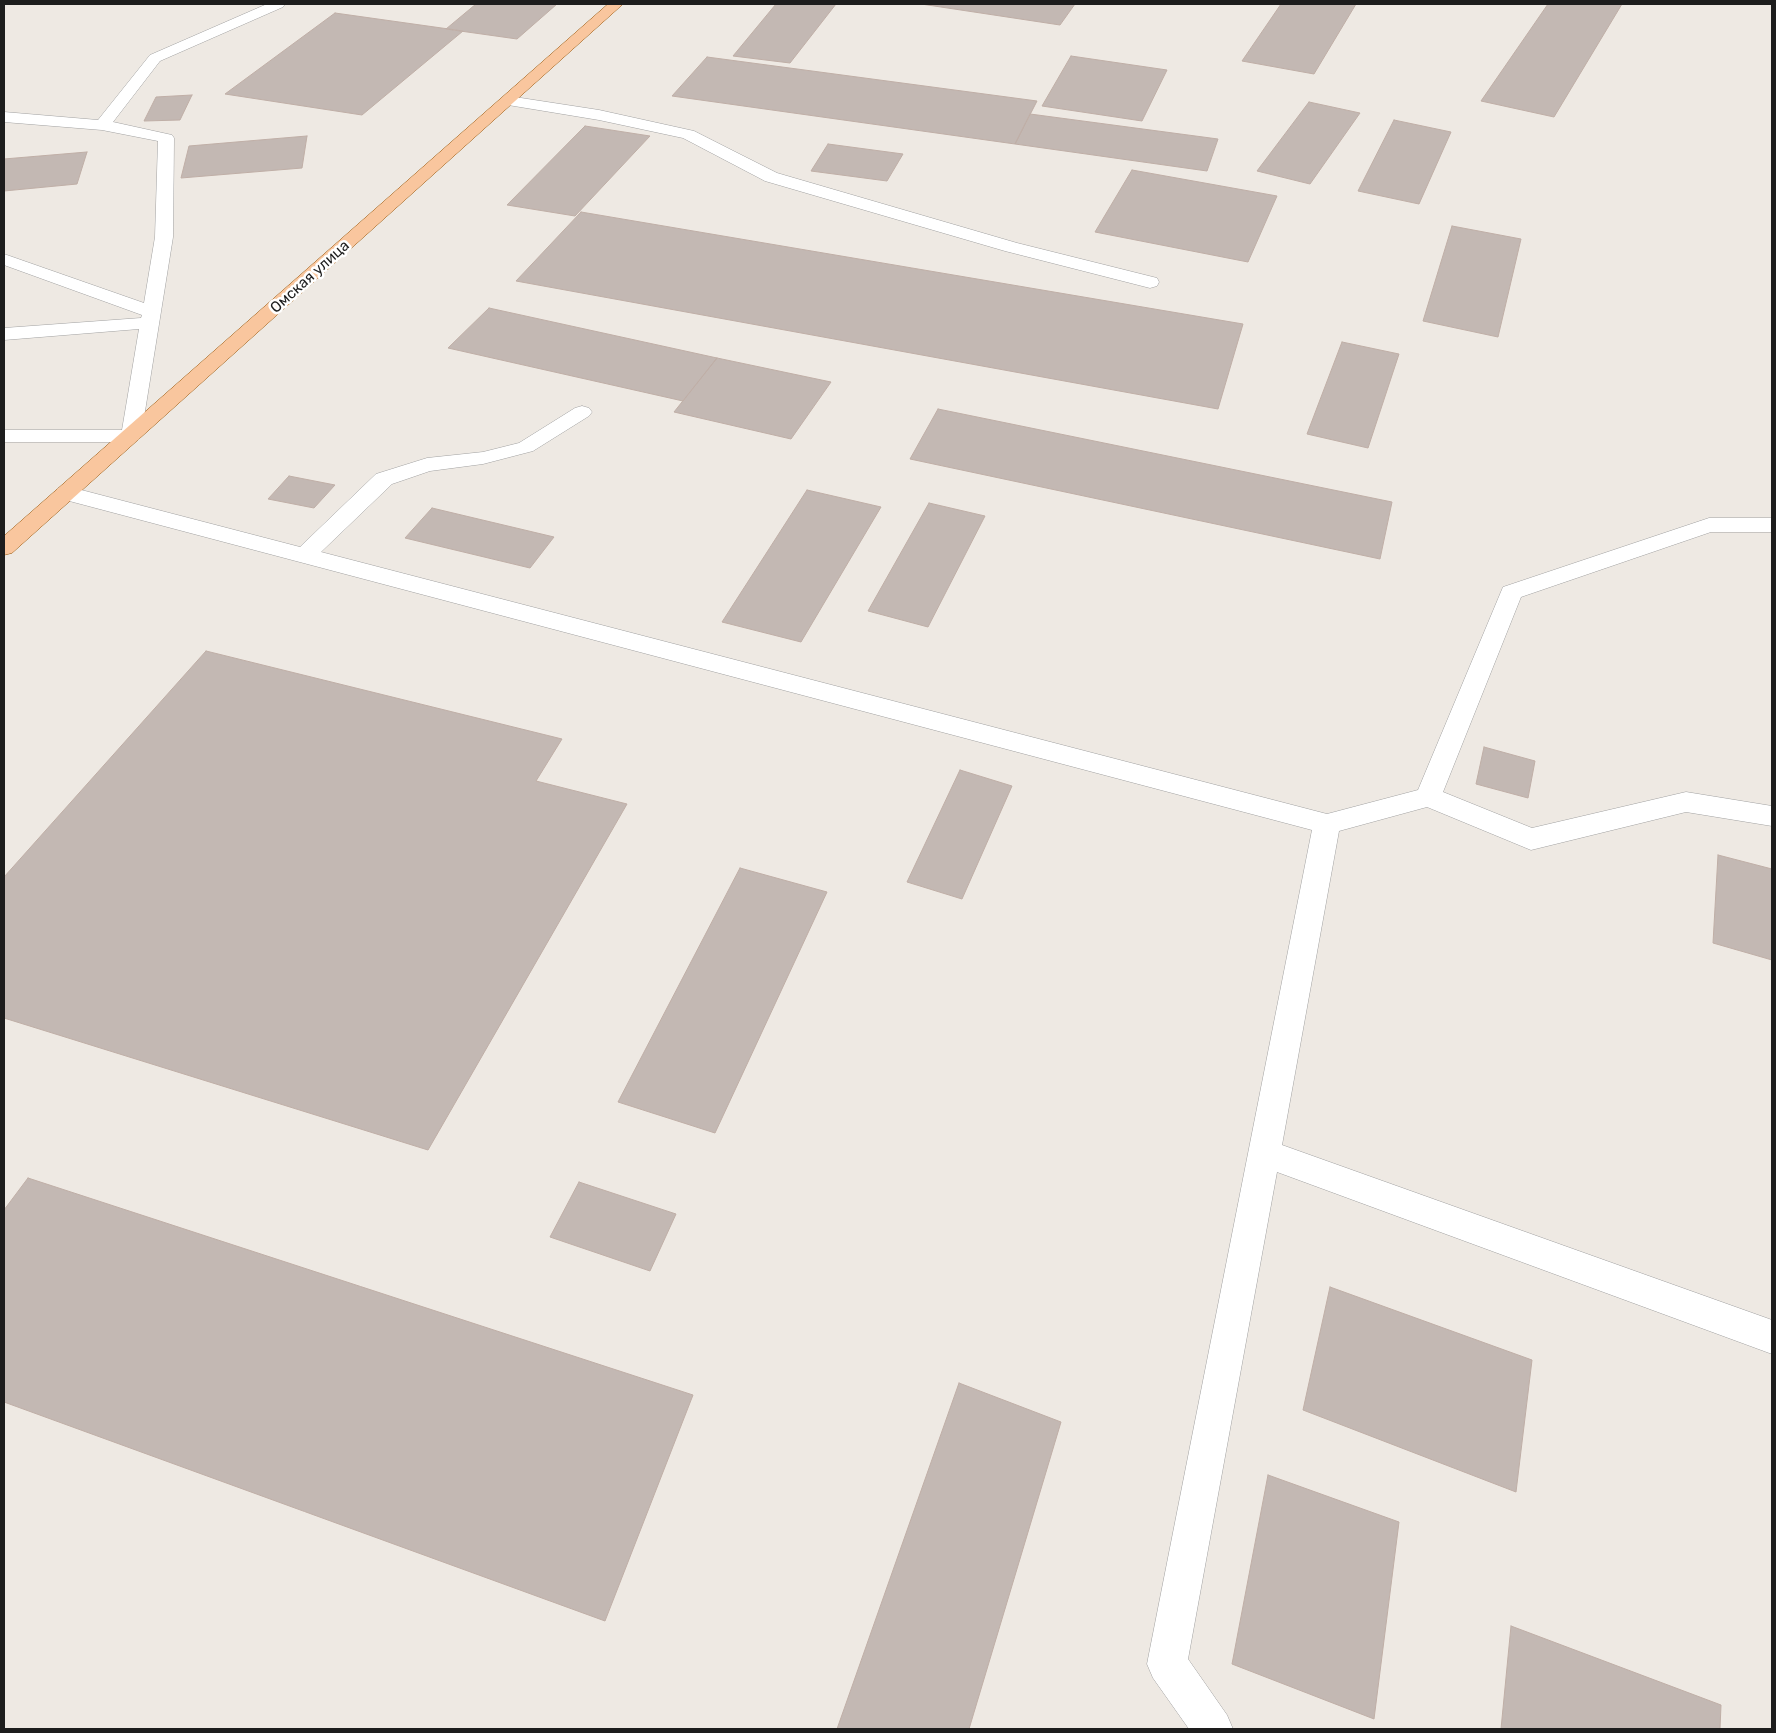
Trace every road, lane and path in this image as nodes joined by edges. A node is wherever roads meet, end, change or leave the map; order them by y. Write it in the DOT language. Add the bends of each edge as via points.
graph roads {
  1 [pos="278,4"];
  2 [pos="616,4"];
  3 [pos="508,102"];
  4 [pos="4,117"];
  5 [pos="102,124"];
  6 [pos="4,258"];
  7 [pos="1150,282"];
  8 [pos="150,318"];
  9 [pos="4,334"];
  10 [pos="582,412"];
  11 [pos="4,436"];
  12 [pos="131,436"];
  13 [pos="66,493"];
  14 [pos="1772,525"];
  15 [pos="4,548"];
  16 [pos="304,555"];
  17 [pos="1428,797"];
  18 [pos="1772,816"];
  19 [pos="1327,824"];
  20 [pos="1264,1154"];
  21 [pos="1772,1337"];
  22 [pos="1213,1729"];
  1 -- 5 [label="lane" via="155,58"];
  2 -- 3 [label="main road, Омская улица"];
  3 -- 7 [label="lane" via="688,134 770,177 1011,247"];
  3 -- 12 [label="main road, Омская улица"];
  4 -- 5 [label="lane"];
  5 -- 8 [label="lane" via="166,138 164,236"];
  6 -- 8 [label="lane"];
  8 -- 9 [label="lane"];
  8 -- 12 [label="lane"];
  10 -- 16 [label="lane" via="526,447 483,458 427,465 384,479"];
  11 -- 12 [label="lane"];
  12 -- 13 [label="main road, Омская улица"];
  13 -- 15 [label="main road, Омская улица"];
  13 -- 16 [label="lane"];
  14 -- 17 [label="lane" via="1709,525 1511,592"];
  16 -- 19 [label="lane"];
  17 -- 18 [label="lane" via="1531,839 1686,802"];
  17 -- 19 [label="lane"];
  19 -- 20 [label="lane"];
  20 -- 21 [label="lane"];
  20 -- 22 [label="lane" via="1168,1664"];
}
